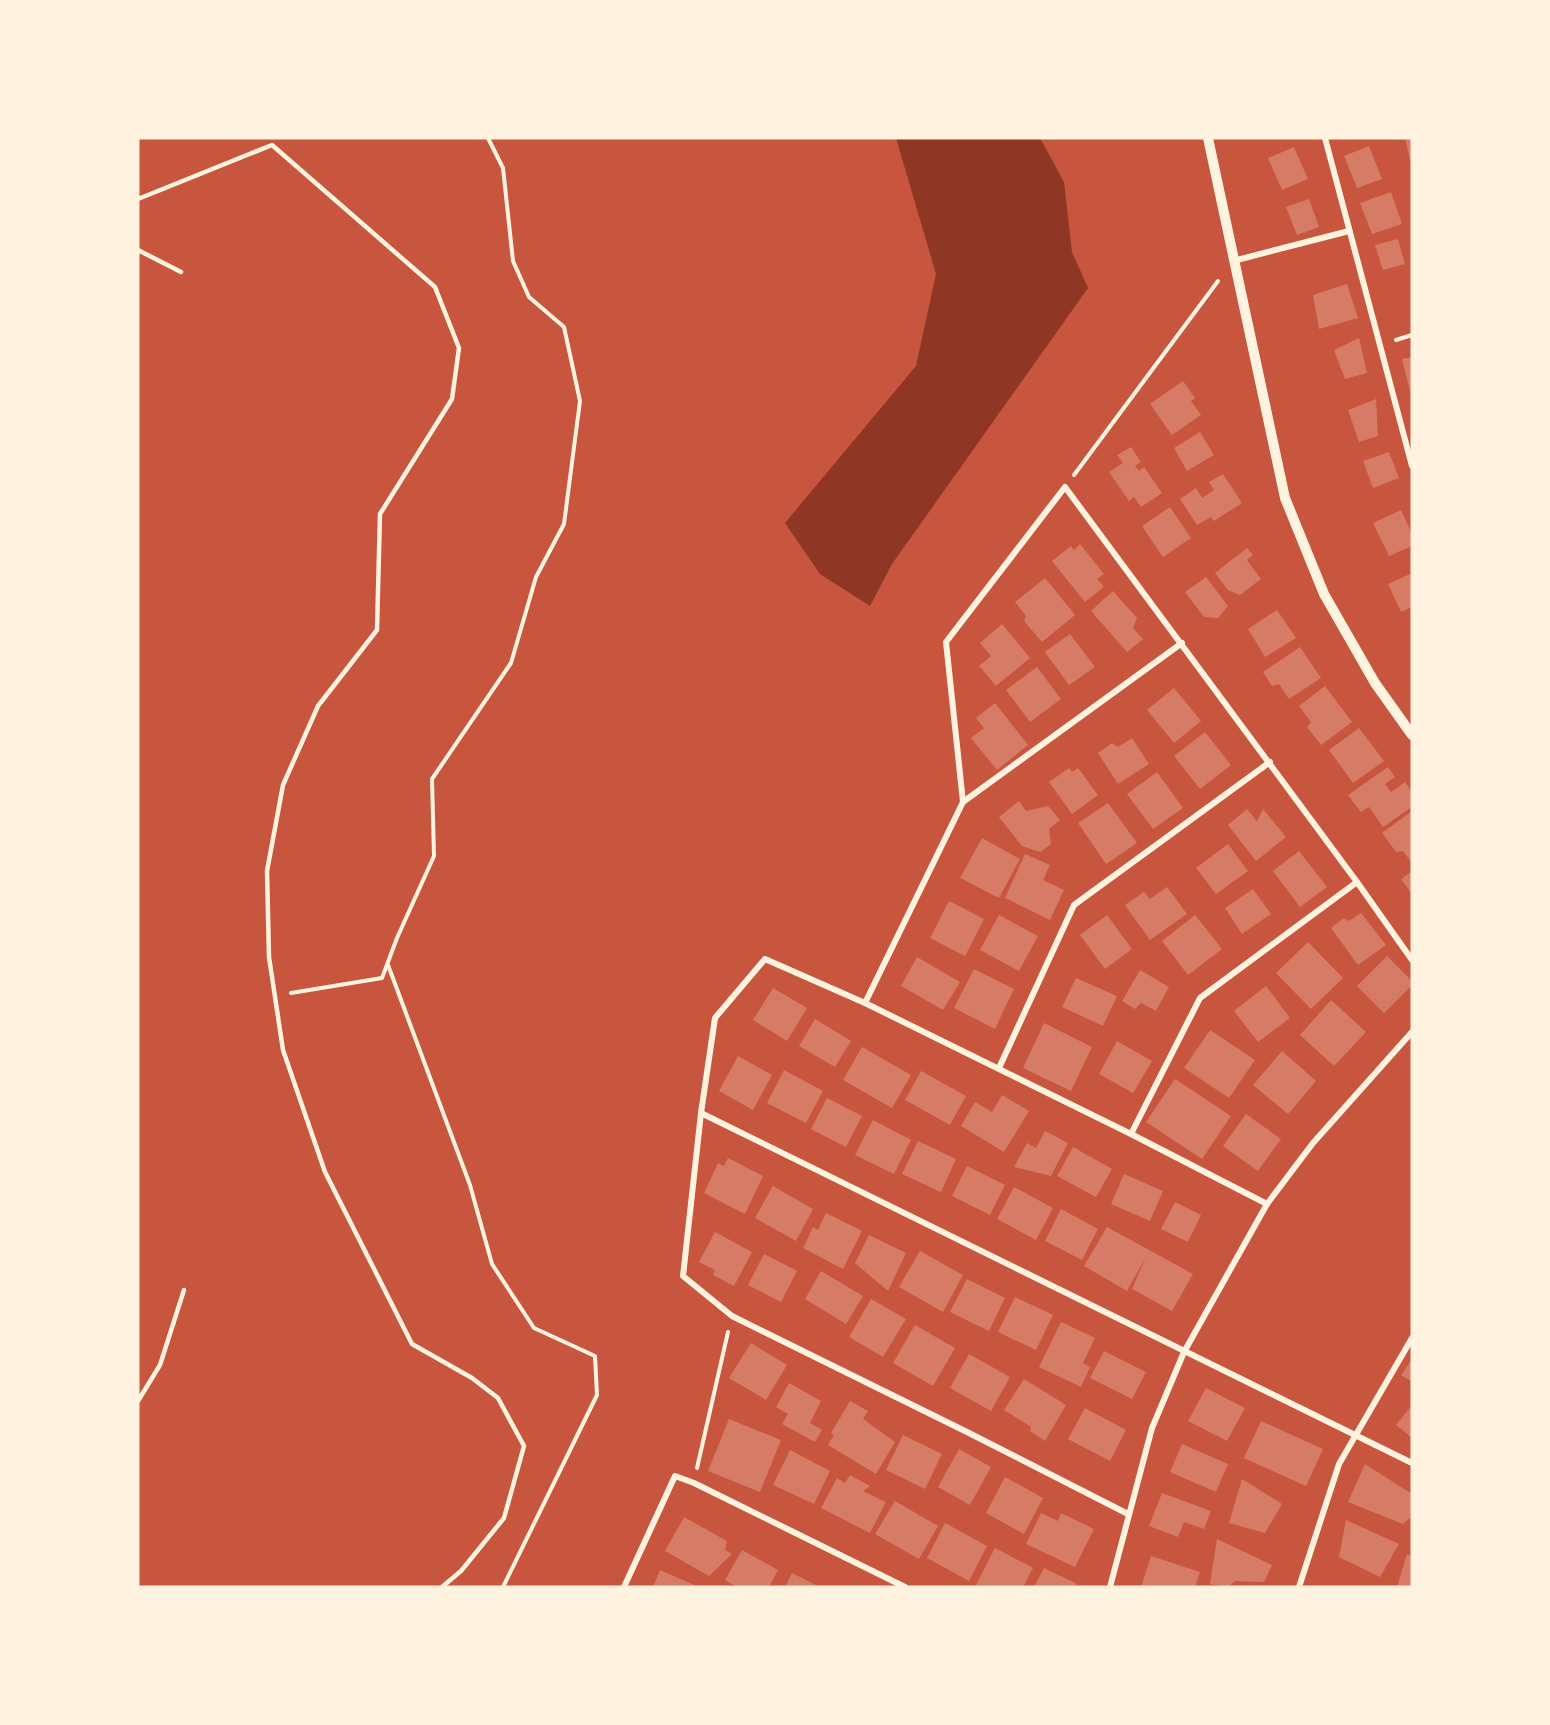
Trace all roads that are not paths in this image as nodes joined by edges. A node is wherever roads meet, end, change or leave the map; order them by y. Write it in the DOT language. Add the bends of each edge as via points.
graph roads {
  1 [pos="1208,138"];
  2 [pos="1325,138"];
  3 [pos="138,199"];
  4 [pos="1349,231"];
  5 [pos="138,250"];
  6 [pos="1233,261"];
  7 [pos="181,272"];
  8 [pos="1412,466"];
  9 [pos="1182,643"];
  10 [pos="1411,733"];
  11 [pos="1270,762"];
  12 [pos="963,802"];
  13 [pos="1357,882"];
  14 [pos="1412,960"];
  15 [pos="865,1003"];
  16 [pos="1411,1034"];
  17 [pos="999,1068"];
  18 [pos="701,1113"];
  19 [pos="1131,1134"];
  20 [pos="1267,1204"];
  21 [pos="184,1290"];
  22 [pos="1412,1338"];
  23 [pos="1184,1352"];
  24 [pos="138,1401"];
  25 [pos="1355,1435"];
  26 [pos="1412,1463"];
  27 [pos="1128,1514"];
  28 [pos="442,1587"];
  29 [pos="624,1587"];
  30 [pos="905,1587"];
  31 [pos="1110,1587"];
  32 [pos="1299,1587"];
  1 -- 6 [label="street"];
  2 -- 4 [label="street"];
  3 -- 28 [label="lane" via="272,145 435,287 459,348 452,399 380,514 377,630 318,706 283,784 267,871 269,957 283,1050 325,1172 412,1344 472,1378 498,1398 524,1446 504,1518 461,1571"];
  4 -- 6 [label="street"];
  4 -- 8 [label="street"];
  5 -- 7 [label="lane"];
  6 -- 10 [label="street" via="1285,498 1324,594 1374,683"];
  9 -- 11 [label="street"];
  9 -- 12 [label="street"];
  9 -- 12 [label="street" via="1065,488 946,642"];
  11 -- 13 [label="street"];
  11 -- 17 [label="street" via="1074,905"];
  12 -- 15 [label="street"];
  13 -- 14 [label="street"];
  13 -- 19 [label="street" via="1200,998"];
  15 -- 17 [label="street"];
  15 -- 18 [label="street" via="765,959 715,1018"];
  16 -- 20 [label="street" via="1313,1143"];
  17 -- 19 [label="street"];
  18 -- 23 [label="street"];
  18 -- 27 [label="street" via="683,1276 732,1316"];
  19 -- 20 [label="street"];
  20 -- 23 [label="street"];
  21 -- 24 [label="lane" via="160,1365"];
  22 -- 25 [label="street"];
  23 -- 25 [label="street"];
  23 -- 27 [label="street" via="1152,1428"];
  25 -- 26 [label="street"];
  25 -- 32 [label="street" via="1339,1464"];
  27 -- 31 [label="street"];
  29 -- 30 [label="street" via="675,1476"];
}
